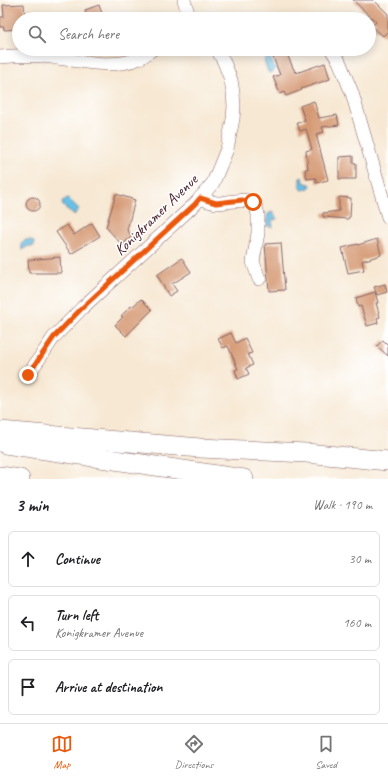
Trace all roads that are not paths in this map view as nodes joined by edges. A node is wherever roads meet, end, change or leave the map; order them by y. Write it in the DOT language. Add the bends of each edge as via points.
graph roads {
  1 [pos="184,0"];
  2 [pos="187,12"];
  3 [pos="12,56"];
  4 [pos="42,56"];
  5 [pos="142,56"];
  6 [pos="221,56"];
  7 [pos="336,56"];
  8 [pos="0,57"];
  9 [pos="200,198"];
  10 [pos="388,217"];
  11 [pos="259,279"];
  12 [pos="28,375"];
  13 [pos="0,431"];
  14 [pos="0,443"];
  15 [pos="388,451"];
  16 [pos="306,453"];
  17 [pos="388,461"];
  18 [pos="0,476"];
  19 [pos="20,479"];
  20 [pos="244,479"];
  1 -- 2 [label="street"];
  3 -- 8 [label="street"];
  4 -- 5 [label="street" via="99,63 119,63"];
  6 -- 9 [label="street, Konigkramer Avenue" via="231,80 233,120 222,164 213,183"];
  7 -- 10 [label="street" via="352,93"];
  9 -- 11 [label="street" via="216,203 242,200 255,204 258,233 253,262"];
  9 -- 12 [label="street, Konigkramer Avenue" via="82,308 54,337"];
  13 -- 16 [label="highway" via="200,448"];
  14 -- 20 [label="highway"];
  15 -- 16 [label="highway"];
  16 -- 17 [label="highway"];
  18 -- 19 [label="highway"];
}
